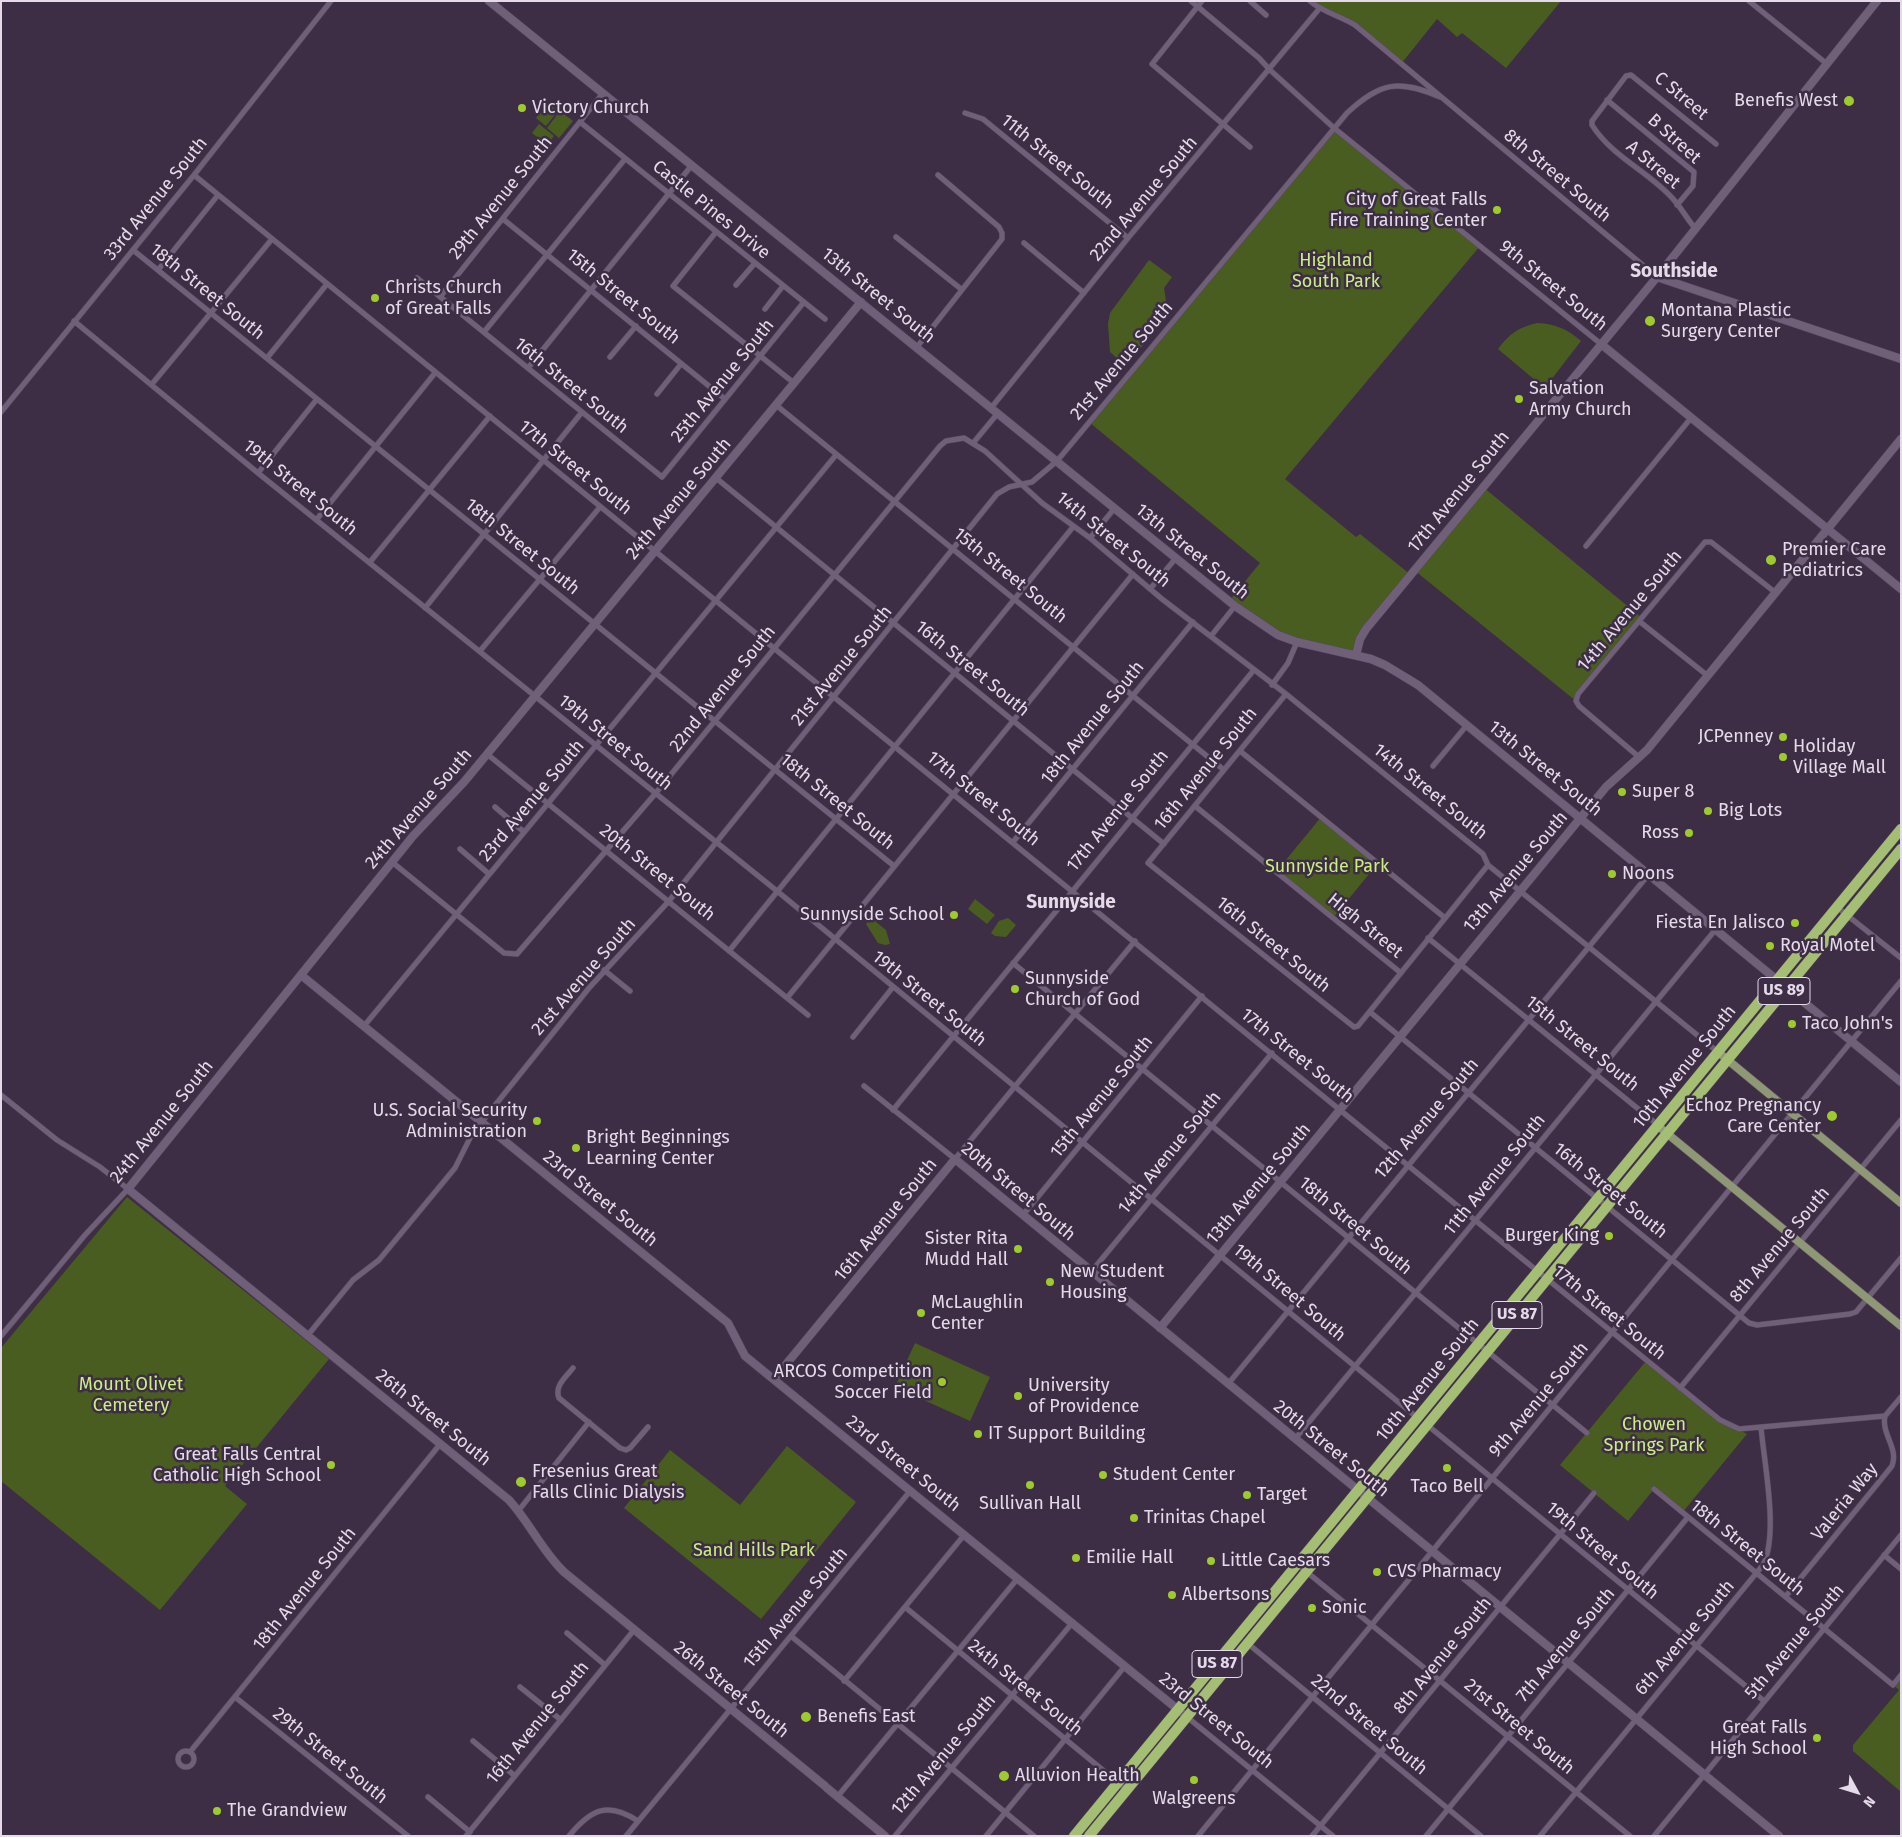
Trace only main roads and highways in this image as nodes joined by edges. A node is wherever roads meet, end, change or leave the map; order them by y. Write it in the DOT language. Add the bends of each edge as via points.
graph roads {
  1 [pos="1900,832"];
  2 [pos="1901,849"];
  3 [pos="1842,911"];
  4 [pos="1718,1052"];
  5 [pos="1727,1060"];
  6 [pos="1663,1129"];
  7 [pos="1901,1203"];
  8 [pos="1901,1326"];
  9 [pos="1243,1640"];
  10 [pos="1123,1787"];
  11 [pos="1074,1836"];
  12 [pos="1088,1836"];
  1 -- 3 [label="highway, 10th Avenue South / US 89"];
  2 -- 3 [label="highway, 10th Avenue South / US 89"];
  3 -- 4 [label="highway, 10th Avenue South / US 89"];
  3 -- 5 [label="highway, 10th Avenue South / US 89" via="1787,987"];
  4 -- 5 [label="main road, 14th Street South"];
  4 -- 6 [label="highway, 10th Avenue South / US 87"];
  5 -- 6 [label="highway, 10th Avenue South / US 89"];
  5 -- 7 [label="main road, 14th Street South"];
  6 -- 8 [label="main road, 15th Street South"];
  6 -- 9 [label="highway, 10th Avenue South / US 87" via="1607,1206 1305,1571"];
  6 -- 9 [label="highway, 10th Avenue South / US 87" via="1598,1199 1297,1564"];
  9 -- 10 [label="highway, 10th Avenue South / US 87" via="1179,1710"];
  9 -- 10 [label="highway, 10th Avenue South / US 87" via="1187,1717"];
  10 -- 11 [label="highway, 10th Avenue South / US 87"];
  10 -- 12 [label="highway, 10th Avenue South / US 87"];
}
